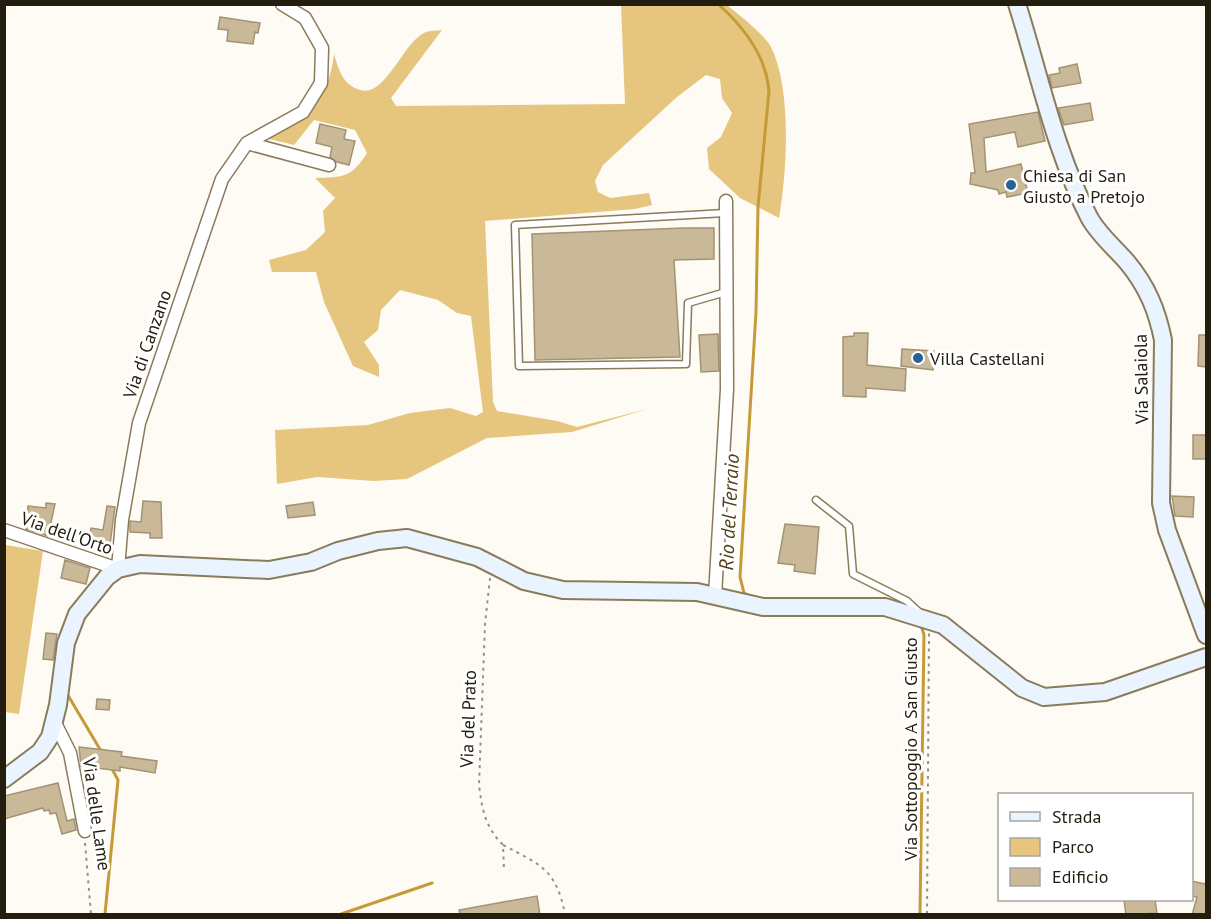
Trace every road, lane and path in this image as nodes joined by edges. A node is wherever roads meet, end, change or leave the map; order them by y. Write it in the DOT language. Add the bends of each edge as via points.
graph roads {
  1 [pos="282,4"];
  2 [pos="1017,4"];
  3 [pos="248,143"];
  4 [pos="329,165"];
  5 [pos="726,207"];
  6 [pos="726,292"];
  7 [pos="816,500"];
  8 [pos="4,530"];
  9 [pos="492,563"];
  10 [pos="118,569"];
  11 [pos="715,596"];
  12 [pos="929,621"];
  13 [pos="1206,635"];
  14 [pos="1206,657"];
  15 [pos="55,723"];
  16 [pos="4,779"];
  17 [pos="84,831"];
  18 [pos="502,845"];
  19 [pos="504,870"];
  20 [pos="91,915"];
  21 [pos="565,915"];
  22 [pos="927,915"];
  1 -- 3 [label="street, Via di Canzano" via="305,18 322,48 321,83 303,112"];
  2 -- 13 [label="street, Via Salaiola" via="1050,121 1090,219 1146,288 1158,314 1163,340 1161,503 1167,530"];
  3 -- 4 [label="street"];
  3 -- 10 [label="street, Via di Canzano" via="222,179 139,423 122,520"];
  5 -- 6 [label="street"];
  5 -- 6 [label="lane" via="515,225 519,366 686,364 688,303"];
  6 -- 11 [label="street" via="727,389"];
  7 -- 12 [label="lane, Via Sottopoggio A San Giusto" via="849,526 853,574 907,601"];
  8 -- 10 [label="street, Via dell'Orto"];
  9 -- 10 [label="street" via="407,538 378,541 311,562 269,570 151,563"];
  9 -- 11 [label="street" via="524,581 563,590 697,592"];
  9 -- 18 [label="path, Via del Prato" via="485,624 479,785 490,832"];
  10 -- 15 [label="street" via="97,587 77,614 66,644"];
  11 -- 12 [label="street" via="762,607 885,607"];
  12 -- 14 [label="street" via="943,625 1022,688 1044,697 1105,692"];
  12 -- 22 [label="path, Via Sottopoggio A San Giusto"];
  15 -- 16 [label="street" via="45,746"];
  15 -- 17 [label="street, Via delle Lame" via="70,753"];
  17 -- 20 [label="path, Via delle Lame"];
  18 -- 19 [label="path, Via del Prato"];
  18 -- 21 [label="path" via="540,864 560,888"];
}
